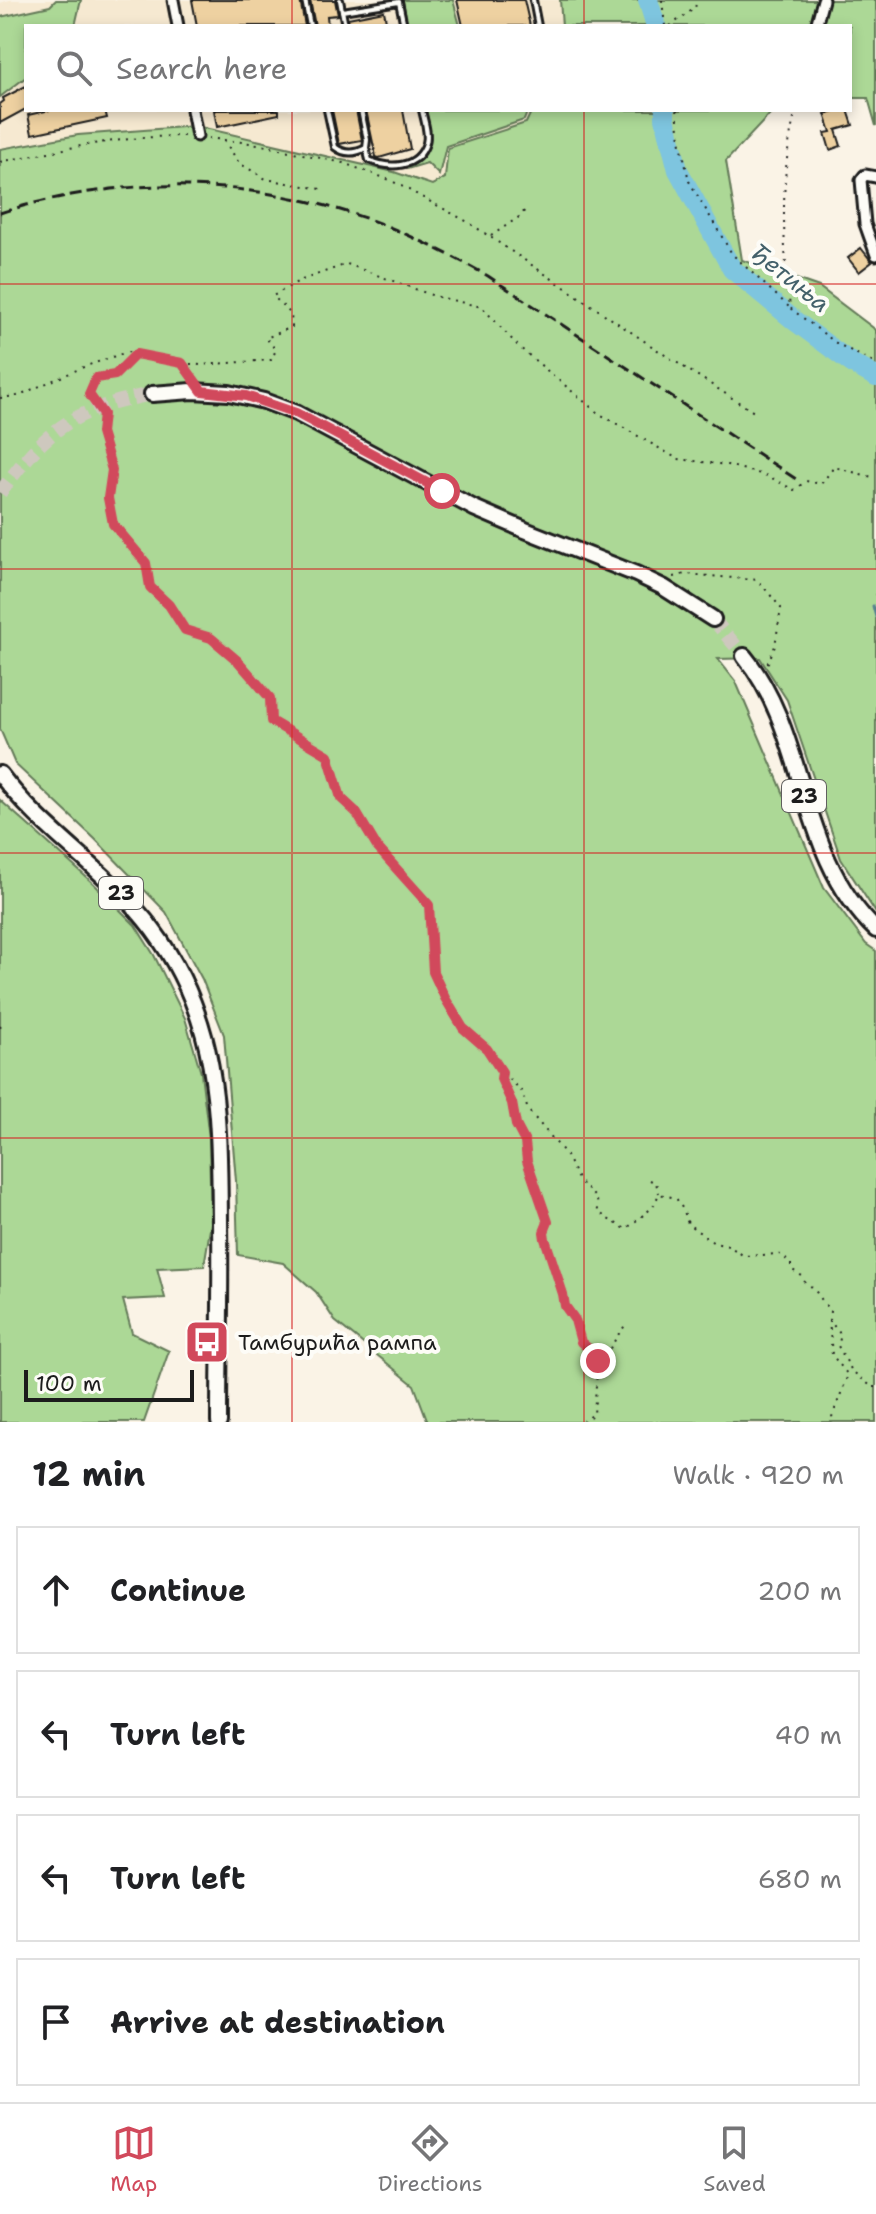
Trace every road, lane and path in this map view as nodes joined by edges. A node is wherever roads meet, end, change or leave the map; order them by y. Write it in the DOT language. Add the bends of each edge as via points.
graph roads {
  1 [pos="173,0"];
  2 [pos="305,0"];
  3 [pos="340,0"];
  4 [pos="533,0"];
  5 [pos="662,0"];
  6 [pos="697,0"];
  7 [pos="823,0"];
  8 [pos="399,1"];
  9 [pos="342,11"];
  10 [pos="178,24"];
  11 [pos="310,24"];
  12 [pos="345,24"];
  13 [pos="404,24"];
  14 [pos="538,24"];
  15 [pos="667,24"];
  16 [pos="670,24"];
  17 [pos="817,24"];
  18 [pos="192,112"];
  19 [pos="327,112"];
  20 [pos="361,112"];
  21 [pos="422,112"];
  22 [pos="677,112"];
  23 [pos="795,112"];
  24 [pos="197,136"];
  25 [pos="223,139"];
  26 [pos="366,148"];
  27 [pos="0,162"];
  28 [pos="876,177"];
  29 [pos="321,189"];
  30 [pos="524,211"];
  31 [pos="490,236"];
  32 [pos="876,255"];
  33 [pos="790,308"];
  34 [pos="136,354"];
  35 [pos="182,363"];
  36 [pos="876,364"];
  37 [pos="202,391"];
  38 [pos="152,394"];
  39 [pos="0,398"];
  40 [pos="757,414"];
  41 [pos="876,478"];
  42 [pos="654,582"];
  43 [pos="713,619"];
  44 [pos="744,656"];
  45 [pos="761,679"];
  46 [pos="0,774"];
  47 [pos="876,930"];
  48 [pos="502,1072"];
  49 [pos="650,1180"];
  50 [pos="659,1194"];
  51 [pos="797,1260"];
  52 [pos="791,1263"];
  53 [pos="829,1320"];
  54 [pos="627,1324"];
  55 [pos="598,1361"];
  56 [pos="876,1387"];
  57 [pos="219,1422"];
  58 [pos="582,1422"];
  59 [pos="832,1422"];
  1 -- 10 [label="street"];
  2 -- 11 [label="lane"];
  3 -- 9 [label="lane"];
  4 -- 14 [label="lane"];
  5 -- 15 [label="path"];
  6 -- 16 [label="path" via="695,8"];
  7 -- 17 [label="street"];
  8 -- 9 [label="lane"];
  8 -- 13 [label="lane"];
  9 -- 12 [label="lane"];
  18 -- 24 [label="street"];
  19 -- 26 [label="lane" via="335,147 358,153"];
  20 -- 26 [label="lane"];
  21 -- 26 [label="lane" via="426,143 411,162 382,166 369,160"];
  22 -- 33 [label="path" via="689,181 732,254"];
  23 -- 33 [label="path" via="784,180"];
  24 -- 25 [label="path"];
  24 -- 27 [label="path" via="145,136"];
  25 -- 29 [label="path" via="239,163 266,179"];
  25 -- 31 [label="path" via="343,163 390,180"];
  28 -- 32 [label="street" via="865,175 861,180 865,224"];
  30 -- 31 [label="path"];
  31 -- 40 [label="path"];
  33 -- 36 [label="path" via="836,343"];
  34 -- 35 [label="path"];
  34 -- 39 [label="path" via="127,352"];
  34 -- 48 [label="path" via="115,375 96,378 89,394 103,414 113,524 146,563 150,587 185,630 211,638 238,661 270,698 271,721 328,755 341,798 429,905 433,972 463,1028 487,1049"];
  35 -- 37 [label="path"];
  35 -- 41 [label="path" via="271,360 276,350 266,338 292,327 291,314 273,296 347,264 434,296 482,307 519,347 598,413 678,459 727,465 768,476 794,490 806,481 821,484 834,467"];
  37 -- 38 [label="main road"];
  37 -- 42 [label="main road" via="246,396 296,413 474,508"];
  42 -- 43 [label="main road"];
  42 -- 45 [label="path" via="685,574 758,580 781,608 775,646"];
  44 -- 45 [label="main road, 23"];
  45 -- 47 [label="main road, 23" via="781,722 821,846 849,897"];
  46 -- 57 [label="main road, 23" via="146,921 176,965 199,1018 218,1108"];
  48 -- 50 [label="path" via="521,1090 528,1110 564,1152 606,1218 626,1229 653,1207"];
  48 -- 55 [label="path" via="548,1222 545,1239 565,1306 581,1342"];
  49 -- 50 [label="path"];
  50 -- 52 [label="path" via="676,1198 688,1224 714,1243 744,1256 779,1254"];
  51 -- 52 [label="path"];
  52 -- 53 [label="path" via="830,1311"];
  53 -- 56 [label="path" via="841,1335 838,1346 852,1371"];
  53 -- 59 [label="path" via="832,1355 848,1375"];
  54 -- 55 [label="path"];
  55 -- 58 [label="path" via="594,1414"];
}
